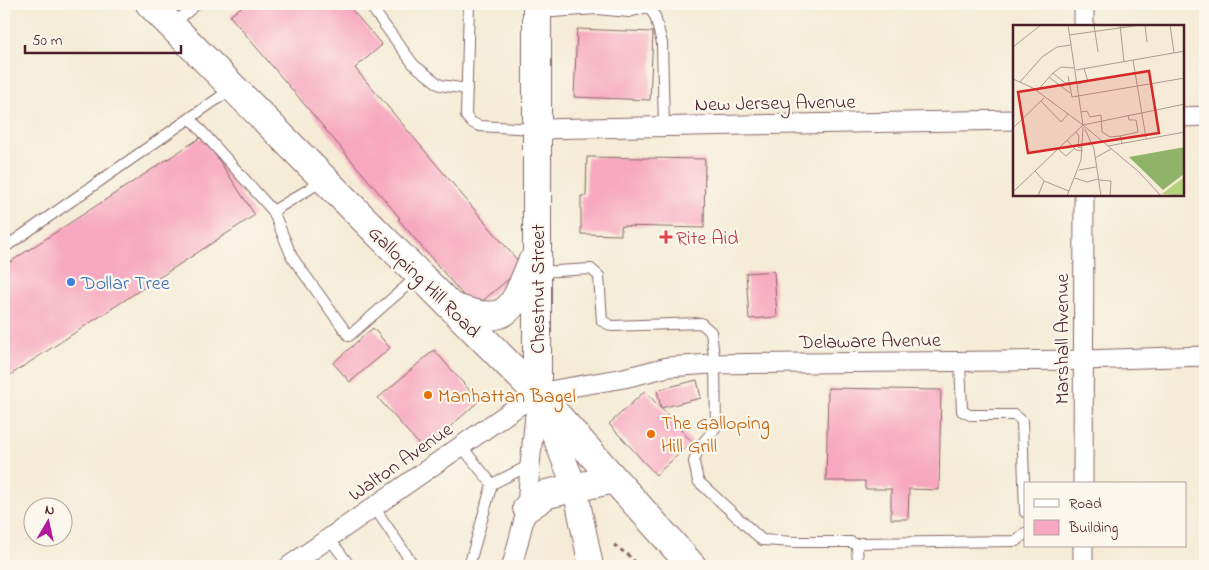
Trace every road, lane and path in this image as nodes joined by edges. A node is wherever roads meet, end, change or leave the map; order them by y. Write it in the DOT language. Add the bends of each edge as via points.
graph roads {
  1 [pos="150,4"];
  2 [pos="197,4"];
  3 [pos="369,4"];
  4 [pos="470,4"];
  5 [pos="1084,4"];
  6 [pos="647,5"];
  7 [pos="537,9"];
  8 [pos="172,25"];
  9 [pos="1084,25"];
  10 [pos="234,88"];
  11 [pos="467,89"];
  12 [pos="1205,116"];
  13 [pos="1184,117"];
  14 [pos="190,118"];
  15 [pos="1013,120"];
  16 [pos="664,127"];
  17 [pos="537,129"];
  18 [pos="324,180"];
  19 [pos="1084,196"];
  20 [pos="273,211"];
  21 [pos="4,248"];
  22 [pos="537,261"];
  23 [pos="419,275"];
  24 [pos="451,306"];
  25 [pos="1205,356"];
  26 [pos="1084,360"];
  27 [pos="960,361"];
  28 [pos="715,364"];
  29 [pos="538,393"];
  30 [pos="461,446"];
  31 [pos="530,465"];
  32 [pos="614,478"];
  33 [pos="1024,482"];
  34 [pos="1083,482"];
  35 [pos="492,484"];
  36 [pos="576,488"];
  37 [pos="374,507"];
  38 [pos="527,508"];
  39 [pos="1024,534"];
  40 [pos="329,538"];
  41 [pos="614,545"];
  42 [pos="857,546"];
  43 [pos="1083,548"];
  44 [pos="638,565"];
  45 [pos="289,566"];
  46 [pos="350,566"];
  47 [pos="414,566"];
  48 [pos="469,566"];
  49 [pos="512,566"];
  50 [pos="591,566"];
  51 [pos="692,566"];
  52 [pos="858,566"];
  53 [pos="1083,566"];
  1 -- 8 [label="main road, Galloping Hill Road"];
  2 -- 8 [label="lane"];
  3 -- 11 [label="lane" via="414,65 440,85"];
  4 -- 11 [label="lane"];
  5 -- 9 [label="street"];
  6 -- 7 [label="lane" via="629,12 597,8"];
  6 -- 16 [label="lane" via="655,16 662,43"];
  7 -- 17 [label="main road, Chestnut Street"];
  8 -- 10 [label="main road, Galloping Hill Road"];
  10 -- 14 [label="lane"];
  10 -- 18 [label="main road, Galloping Hill Road"];
  11 -- 17 [label="lane" via="466,116 471,122 479,126"];
  12 -- 13 [label="street"];
  14 -- 20 [label="lane"];
  14 -- 21 [label="lane"];
  15 -- 16 [label="street, New Jersey Avenue"];
  16 -- 17 [label="street, New Jersey Avenue"];
  17 -- 22 [label="main road, Chestnut Street"];
  18 -- 20 [label="lane"];
  18 -- 23 [label="main road, Galloping Hill Road"];
  19 -- 26 [label="street, Marshall Avenue"];
  20 -- 23 [label="lane" via="292,257 349,336"];
  22 -- 24 [label="main road" via="517,298 499,316 474,315"];
  22 -- 28 [label="lane" via="591,270 599,276 602,321 612,326 701,323 711,332"];
  22 -- 29 [label="main road, Chestnut Street"];
  23 -- 24 [label="main road, Galloping Hill Road"];
  24 -- 29 [label="main road, Galloping Hill Road"];
  25 -- 26 [label="street, Delaware Avenue"];
  26 -- 27 [label="street, Delaware Avenue"];
  26 -- 34 [label="street, Marshall Avenue"];
  27 -- 28 [label="street, Delaware Avenue"];
  27 -- 33 [label="lane" via="962,411 970,415 1015,415 1022,421"];
  28 -- 29 [label="street, Delaware Avenue" via="668,367"];
  28 -- 42 [label="lane" via="716,427 698,449 694,462 698,481 762,540 850,542"];
  29 -- 30 [label="street, Walton Avenue"];
  29 -- 31 [label="street"];
  29 -- 32 [label="main road, Galloping Hill Road"];
  29 -- 36 [label="street, Chestnut Street"];
  30 -- 35 [label="lane"];
  30 -- 37 [label="street, Walton Avenue"];
  31 -- 35 [label="lane"];
  31 -- 38 [label="street"];
  32 -- 36 [label="main road"];
  32 -- 51 [label="main road, Galloping Hill Road"];
  35 -- 48 [label="lane"];
  36 -- 38 [label="main road" via="547,494"];
  36 -- 50 [label="street, Chestnut Street"];
  37 -- 40 [label="street, Walton Avenue"];
  37 -- 47 [label="lane"];
  38 -- 49 [label="street"];
  39 -- 42 [label="lane" via="1017,541 861,543"];
  40 -- 45 [label="street, Walton Avenue"];
  40 -- 46 [label="lane"];
  41 -- 44 [label="path"];
  42 -- 52 [label="lane"];
  43 -- 53 [label="street"];
}
